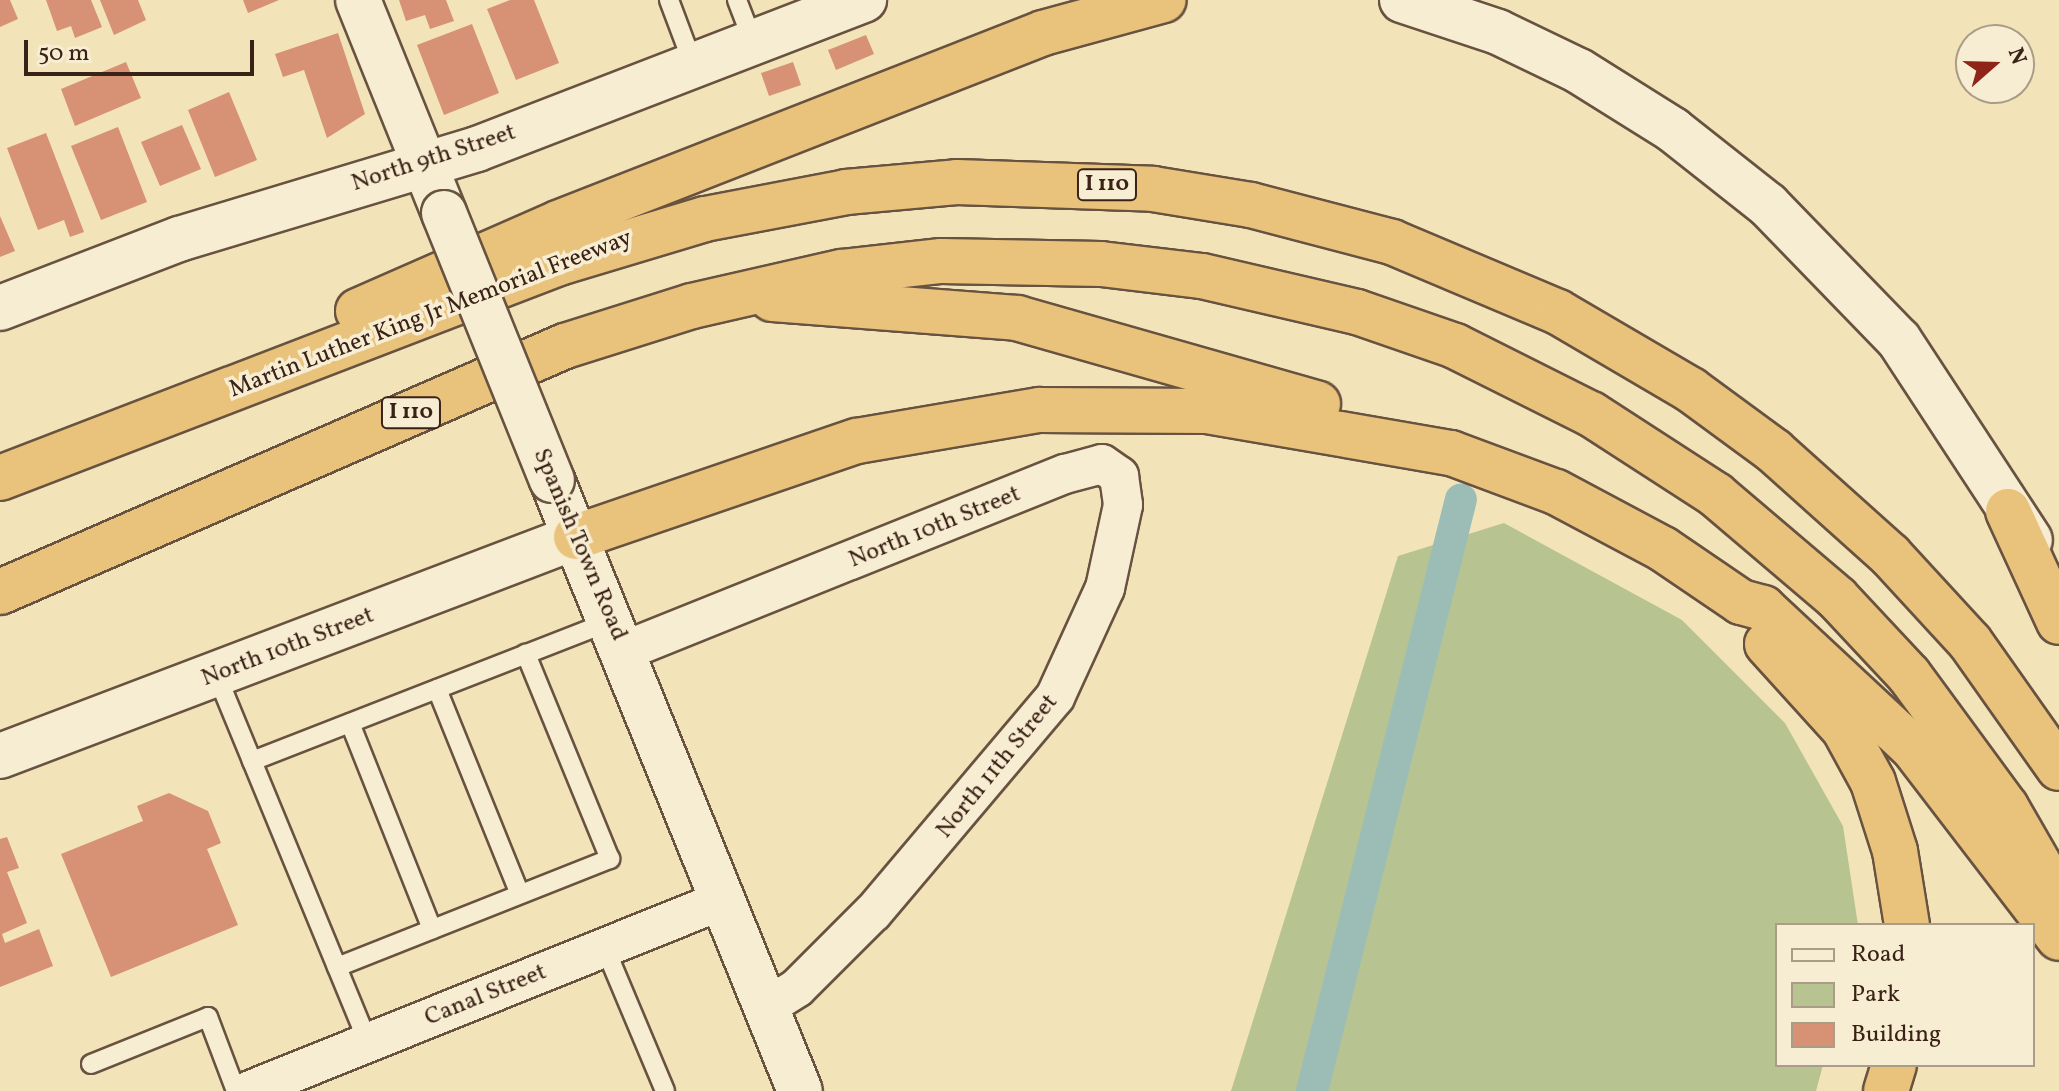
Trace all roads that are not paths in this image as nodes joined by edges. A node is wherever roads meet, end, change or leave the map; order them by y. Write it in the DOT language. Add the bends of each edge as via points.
graph roads {
  1 [pos="358,0"];
  2 [pos="669,0"];
  3 [pos="864,0"];
  4 [pos="1164,0"];
  5 [pos="1402,0"];
  6 [pos="744,19"];
  7 [pos="693,64"];
  8 [pos="423,164"];
  9 [pos="734,296"];
  10 [pos="0,308"];
  11 [pos="1451,453"];
  12 [pos="0,467"];
  13 [pos="1112,470"];
  14 [pos="0,478"];
  15 [pos="2008,511"];
  16 [pos="576,537"];
  17 [pos="97,554"];
  18 [pos="2059,581"];
  19 [pos="0,592"];
  20 [pos="1741,602"];
  21 [pos="0,614"];
  22 [pos="2059,622"];
  23 [pos="617,636"];
  24 [pos="526,654"];
  25 [pos="217,676"];
  26 [pos="437,689"];
  27 [pos="350,723"];
  28 [pos="0,756"];
  29 [pos="252,761"];
  30 [pos="2059,768"];
  31 [pos="520,894"];
  32 [pos="2059,899"];
  33 [pos="723,900"];
  34 [pos="1907,923"];
  35 [pos="432,929"];
  36 [pos="2059,938"];
  37 [pos="605,948"];
  38 [pos="337,967"];
  39 [pos="767,1007"];
  40 [pos="368,1043"];
  41 [pos="91,1064"];
  42 [pos="1893,1067"];
  43 [pos="236,1091"];
  44 [pos="248,1091"];
  45 [pos="665,1091"];
  46 [pos="800,1091"];
  47 [pos="1886,1091"];
  1 -- 8 [label="main road, Spanish Town Road"];
  2 -- 7 [label="lane"];
  3 -- 6 [label="main road, North 9th Street"];
  4 -- 12 [label="highway" via="1043,33 587,212"];
  5 -- 15 [label="main road" via="1498,32 1579,71 1673,130 1768,205 1899,340"];
  6 -- 7 [label="main road, North 9th Street"];
  7 -- 8 [label="main road, North 9th Street"];
  8 -- 10 [label="main road, North 9th Street" via="179,239"];
  8 -- 16 [label="main road, Spanish Town Road, bridge"];
  9 -- 11 [label="highway" via="1017,318 1438,440"];
  9 -- 17 [label="highway, I 110" via="565,346"];
  9 -- 32 [label="highway, I 110" via="841,272 929,262 1101,264 1270,289 1455,346 1657,454 1804,567 1874,635 1946,721"];
  11 -- 16 [label="highway" via="1207,411 1039,410 857,441"];
  11 -- 20 [label="highway" via="1621,525"];
  13 -- 23 [label="street, North 10th Street" via="1102,464 1065,474"];
  13 -- 39 [label="street, North 11th Street" via="1122,487 1118,540 1091,628 1055,697 873,912 797,988"];
  14 -- 30 [label="highway, Martin Luther King Jr Memorial Freeway / I 110" via="559,263 705,219 815,196 957,182 1153,189 1251,205 1392,242 1558,312 1691,390 1774,451 1890,555 1970,642"];
  15 -- 18 [label="main road"];
  15 -- 22 [label="highway"];
  16 -- 23 [label="main road, Spanish Town Road"];
  16 -- 25 [label="main road, North 10th Street"];
  17 -- 19 [label="highway, I 110"];
  17 -- 21 [label="highway"];
  20 -- 34 [label="highway" via="1749,624 1844,729 1873,782 1895,851"];
  20 -- 36 [label="highway" via="1763,608 1883,716"];
  23 -- 24 [label="lane"];
  23 -- 33 [label="main road, Spanish Town Road"];
  24 -- 26 [label="lane"];
  24 -- 31 [label="lane" via="610,859"];
  25 -- 28 [label="main road, North 10th Street"];
  25 -- 29 [label="lane"];
  26 -- 27 [label="lane"];
  26 -- 31 [label="lane"];
  27 -- 29 [label="lane"];
  27 -- 35 [label="lane"];
  29 -- 38 [label="lane"];
  31 -- 35 [label="lane"];
  33 -- 37 [label="street, Canal Street"];
  33 -- 39 [label="main road, Spanish Town Road"];
  35 -- 38 [label="lane"];
  37 -- 40 [label="street, Canal Street"];
  37 -- 45 [label="lane"];
  38 -- 40 [label="lane"];
  39 -- 46 [label="main road, Spanish Town Road"];
  40 -- 44 [label="street, Canal Street"];
  41 -- 43 [label="lane" via="208,1017"];
  42 -- 47 [label="highway"];
}
